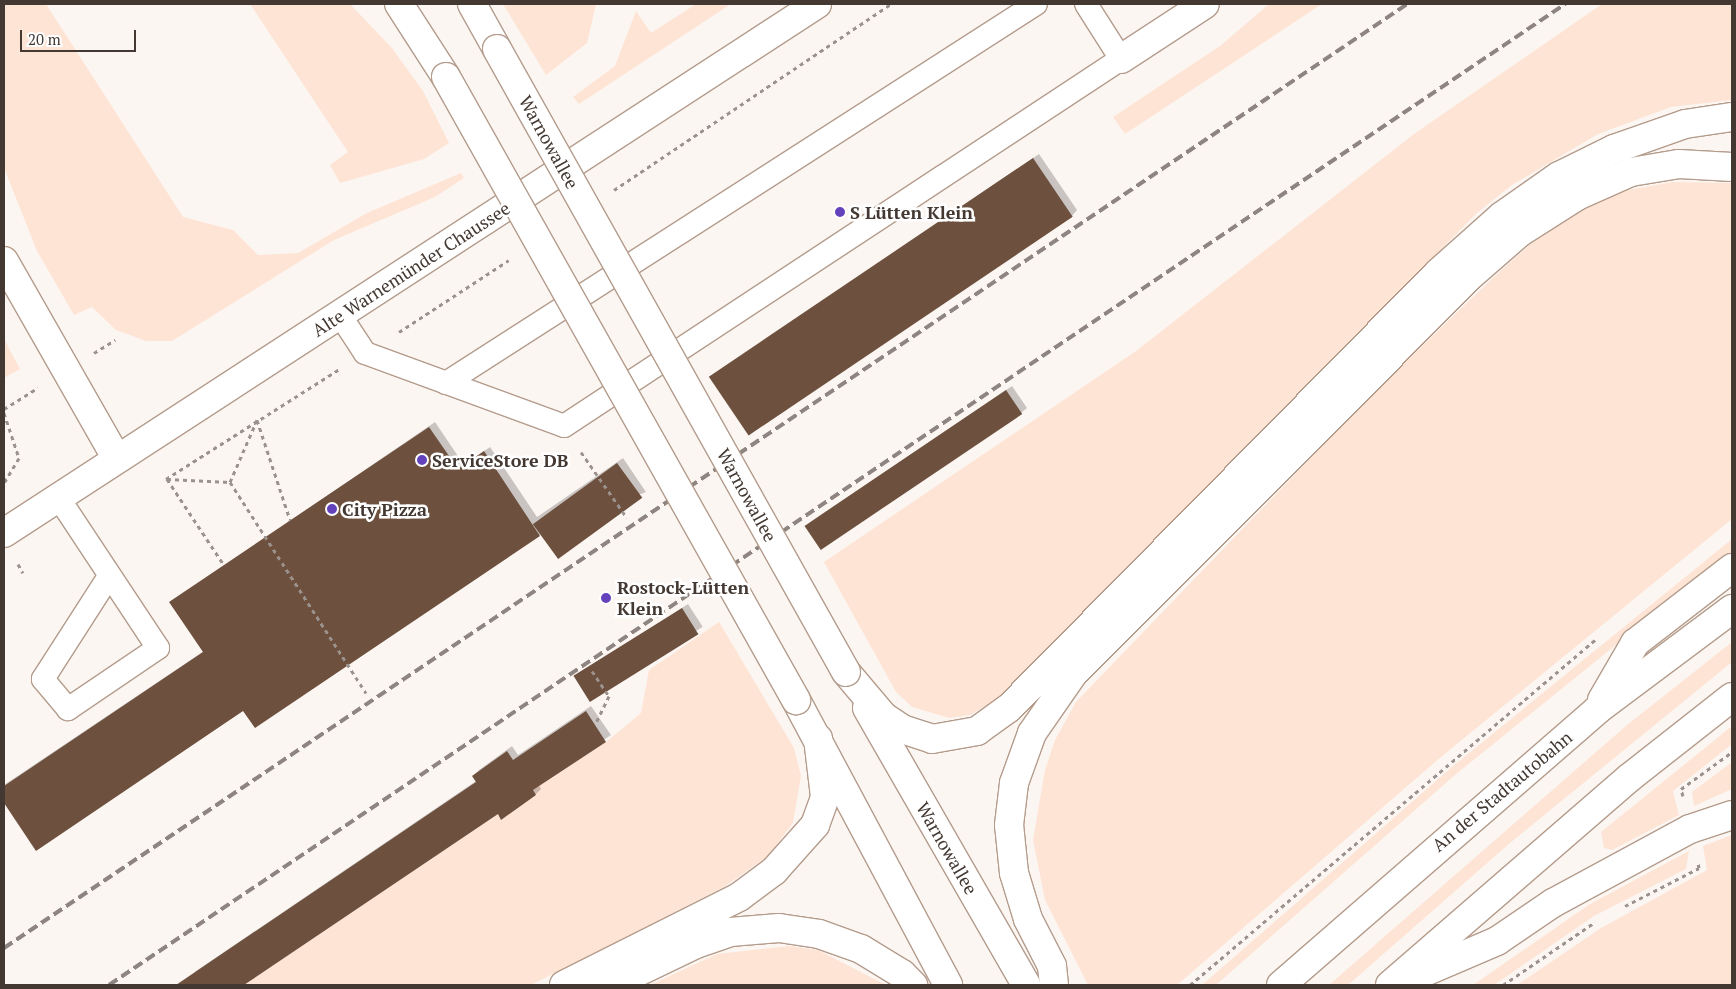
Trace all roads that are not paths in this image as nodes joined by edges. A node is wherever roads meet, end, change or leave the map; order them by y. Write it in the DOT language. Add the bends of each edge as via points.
graph roads {
  1 [pos="399,4"];
  2 [pos="472,4"];
  3 [pos="817,4"];
  4 [pos="1036,4"];
  5 [pos="1086,4"];
  6 [pos="1205,4"];
  7 [pos="1121,59"];
  8 [pos="1732,117"];
  9 [pos="1732,167"];
  10 [pos="4,261"];
  11 [pos="340,316"];
  12 [pos="446,383"];
  13 [pos="116,457"];
  14 [pos="58,497"];
  15 [pos="4,533"];
  16 [pos="1732,568"];
  17 [pos="109,576"];
  18 [pos="1732,609"];
  19 [pos="846,672"];
  20 [pos="1732,697"];
  21 [pos="1597,710"];
  22 [pos="818,738"];
  23 [pos="1732,815"];
  24 [pos="564,985"];
  25 [pos="611,985"];
  26 [pos="913,985"];
  27 [pos="948,985"];
  28 [pos="1026,985"];
  29 [pos="1054,985"];
  30 [pos="1281,985"];
  31 [pos="1392,985"];
  1 -- 22 [label="main road, bridge" via="446,77"];
  2 -- 19 [label="main road, Warnowallee, bridge"];
  3 -- 11 [label="main road, Alte Warnemünder Chaussee"];
  4 -- 12 [label="lane"];
  5 -- 7 [label="lane"];
  6 -- 7 [label="main road"];
  7 -- 12 [label="lane" via="564,426"];
  8 -- 19 [label="main road" via="1684,124 1614,149 1559,176 1502,216 1431,280 1008,708 977,731 932,739 902,729 883,716"];
  9 -- 29 [label="main road" via="1679,164 1631,172 1577,196 1519,234 1471,275 1073,674 1032,733 1014,783 1009,825 1014,873 1028,919 1052,966"];
  10 -- 13 [label="main road"];
  11 -- 12 [label="lane" via="365,353"];
  11 -- 13 [label="main road, Alte Warnemünder Chaussee"];
  13 -- 14 [label="main road, Alte Warnemünder Chaussee"];
  14 -- 15 [label="main road, Alte Warnemünder Chaussee"];
  14 -- 17 [label="lane"];
  16 -- 21 [label="main road" via="1635,644"];
  17 -- 17 [label="lane" via="43,679 68,710 158,648"];
  18 -- 21 [label="main road, An der Stadtautobahn"];
  19 -- 28 [label="main road, Warnowallee"];
  20 -- 31 [label="main road" via="1629,778"];
  21 -- 30 [label="main road, An der Stadtautobahn"];
  22 -- 24 [label="main road" via="825,797 815,825 774,871 739,897"];
  22 -- 27 [label="main road"];
  23 -- 31 [label="main road" via="1690,829 1618,866 1497,941"];
  25 -- 26 [label="main road" via="730,932 779,928 819,934 861,949 902,974"];
}
